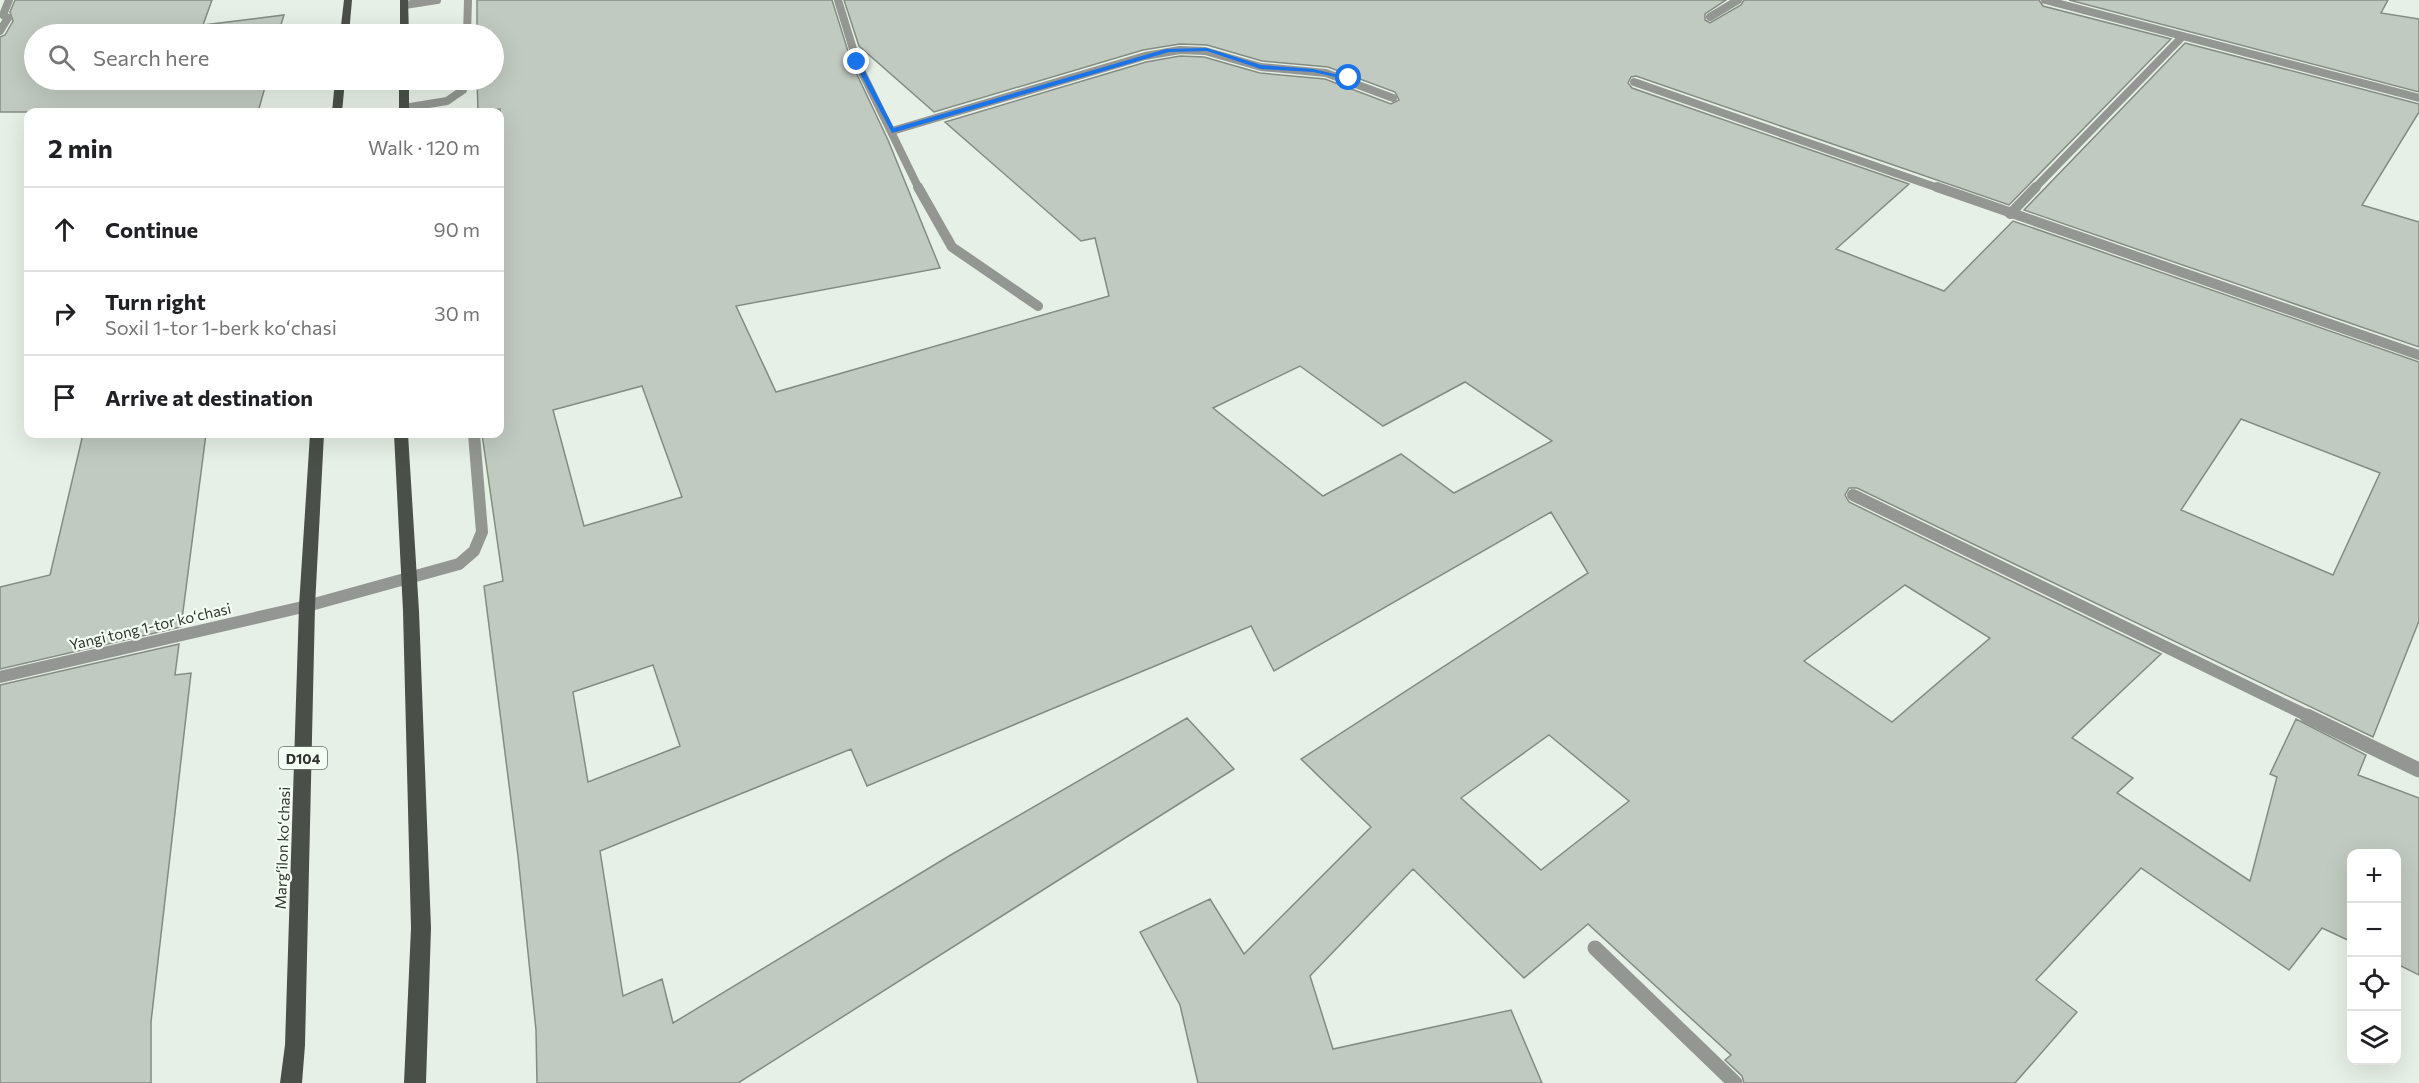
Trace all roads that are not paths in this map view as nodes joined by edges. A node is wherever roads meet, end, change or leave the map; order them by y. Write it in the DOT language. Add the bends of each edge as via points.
graph roads {
  1 [pos="9,0"];
  2 [pos="348,0"];
  3 [pos="437,0"];
  4 [pos="468,0"];
  5 [pos="838,0"];
  6 [pos="1738,0"];
  7 [pos="2045,0"];
  8 [pos="404,2"];
  9 [pos="1710,17"];
  10 [pos="346,24"];
  11 [pos="405,24"];
  12 [pos="467,24"];
  13 [pos="0,32"];
  14 [pos="2182,36"];
  15 [pos="1634,82"];
  16 [pos="339,90"];
  17 [pos="404,90"];
  18 [pos="463,90"];
  19 [pos="1393,98"];
  20 [pos="2419,98"];
  21 [pos="337,108"];
  22 [pos="404,108"];
  23 [pos="414,108"];
  24 [pos="892,131"];
  25 [pos="2010,214"];
  26 [pos="1038,306"];
  27 [pos="2419,355"];
  28 [pos="317,438"];
  29 [pos="401,438"];
  30 [pos="474,438"];
  31 [pos="1853,495"];
  32 [pos="410,578"];
  33 [pos="307,606"];
  34 [pos="0,677"];
  35 [pos="2419,770"];
  36 [pos="1595,948"];
  37 [pos="291,1083"];
  38 [pos="415,1083"];
  39 [pos="1735,1083"];
  1 -- 13 [label="street" via="3,11 8,18"];
  2 -- 10 [label="main road"];
  3 -- 8 [label="street"];
  4 -- 12 [label="street"];
  5 -- 24 [label="street" via="857,62"];
  6 -- 9 [label="street"];
  7 -- 14 [label="street"];
  8 -- 11 [label="main road"];
  14 -- 20 [label="street"];
  14 -- 25 [label="street"];
  15 -- 25 [label="street"];
  16 -- 21 [label="main road"];
  17 -- 22 [label="main road"];
  18 -- 23 [label="street" via="447,101"];
  19 -- 24 [label="street" via="1349,78 1313,70 1261,67 1207,50 1187,48 1145,56"];
  24 -- 26 [label="street" via="952,247"];
  25 -- 27 [label="street"];
  28 -- 33 [label="main road, Margʻilon koʻchasi / D104"];
  29 -- 32 [label="main road"];
  30 -- 32 [label="street, Yangi tong 1-tor koʻchasi" via="482,532 478,546 459,564"];
  31 -- 35 [label="street"];
  32 -- 33 [label="street, Yangi tong 1-tor koʻchasi"];
  32 -- 38 [label="main road" via="421,928"];
  33 -- 34 [label="street, Yangi tong 1-tor koʻchasi"];
  33 -- 37 [label="main road, Margʻilon koʻchasi / D104"];
  36 -- 39 [label="street"];
}
